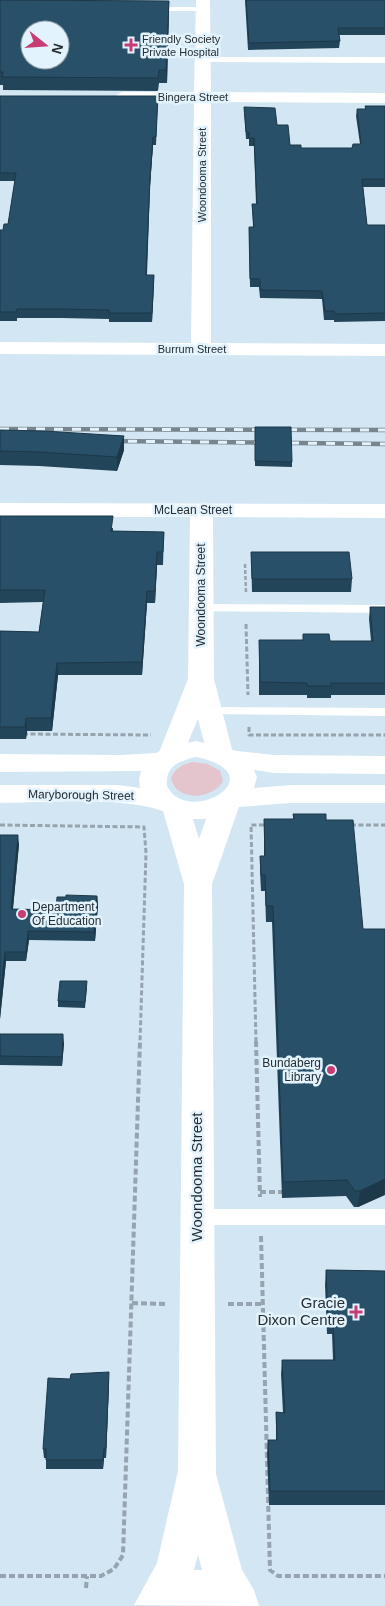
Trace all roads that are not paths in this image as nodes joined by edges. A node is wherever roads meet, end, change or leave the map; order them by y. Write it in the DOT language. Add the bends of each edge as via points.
graph roads {
  1 [pos="203,5"];
  2 [pos="136,9"];
  3 [pos="202,60"];
  4 [pos="385,60"];
  5 [pos="106,97"];
  6 [pos="202,98"];
  7 [pos="385,98"];
  8 [pos="0,348"];
  9 [pos="201,349"];
  10 [pos="385,350"];
  11 [pos="0,510"];
  12 [pos="202,510"];
  13 [pos="385,511"];
  14 [pos="201,608"];
  15 [pos="385,609"];
  16 [pos="201,679"];
  17 [pos="210,711"];
  18 [pos="385,712"];
  19 [pos="226,756"];
  20 [pos="166,758"];
  21 [pos="0,763"];
  22 [pos="385,765"];
  23 [pos="0,794"];
  24 [pos="385,794"];
  25 [pos="229,802"];
  26 [pos="168,803"];
  27 [pos="198,884"];
  28 [pos="197,1217"];
  29 [pos="385,1217"];
  30 [pos="197,1471"];
  31 [pos="154,1604"];
  32 [pos="239,1604"];
  1 -- 2 [label="lane"];
  1 -- 3 [label="street, Woondooma Street"];
  3 -- 4 [label="lane"];
  3 -- 6 [label="street, Woondooma Street"];
  5 -- 6 [label="street, Bingera Street"];
  6 -- 7 [label="street, Bingera Street"];
  6 -- 9 [label="street, Woondooma Street"];
  8 -- 9 [label="street, Burrum Street"];
  9 -- 10 [label="street, Burrum Street"];
  11 -- 12 [label="street, McLean Street"];
  12 -- 13 [label="street, McLean Street"];
  12 -- 14 [label="street, Woondooma Street"];
  14 -- 15 [label="lane"];
  14 -- 16 [label="street, Woondooma Street"];
  16 -- 17 [label="street, Woondooma Street"];
  16 -- 20 [label="street, Woondooma Street"];
  17 -- 18 [label="lane"];
  17 -- 19 [label="street, Woondooma Street"];
  19 -- 20 [label="street" via="196,750"];
  19 -- 22 [label="street" via="274,764"];
  19 -- 25 [label="street" via="244,774 244,783"];
  20 -- 21 [label="street" via="121,764"];
  20 -- 26 [label="street" via="152,776 152,784"];
  23 -- 26 [label="street, Maryborough Street" via="118,794"];
  24 -- 25 [label="street" via="291,794"];
  25 -- 26 [label="street" via="200,810"];
  25 -- 27 [label="street, Woondooma Street"];
  26 -- 27 [label="street, Woondooma Street"];
  27 -- 28 [label="street, Woondooma Street"];
  28 -- 29 [label="lane"];
  28 -- 30 [label="street, Woondooma Street"];
  30 -- 31 [label="street, Woondooma Street" via="176,1566"];
  30 -- 32 [label="street, Woondooma Street" via="222,1575"];
  31 -- 32 [label="street" via="175,1592 191,1588 223,1593"];
}
